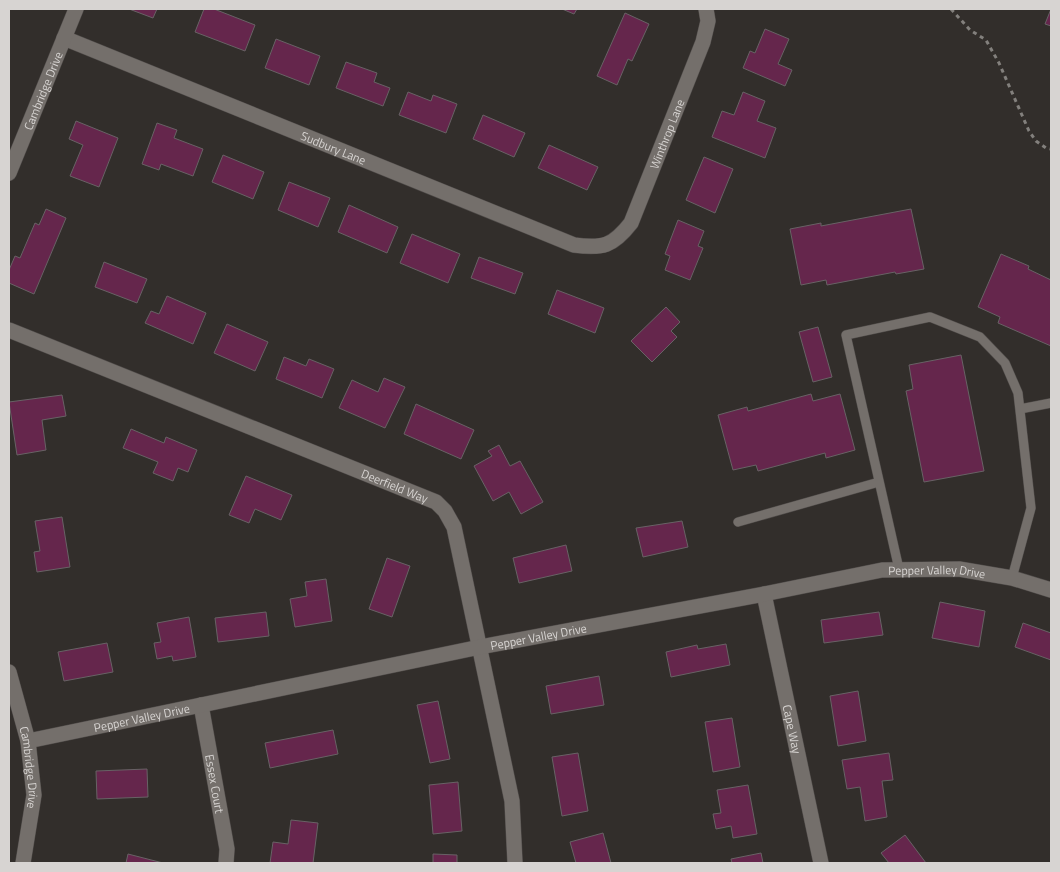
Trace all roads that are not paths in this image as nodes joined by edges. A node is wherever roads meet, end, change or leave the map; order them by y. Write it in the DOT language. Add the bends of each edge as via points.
graph roads {
  1 [pos="76,9"];
  2 [pos="706,9"];
  3 [pos="64,38"];
  4 [pos="9,173"];
  5 [pos="606,246"];
  6 [pos="9,330"];
  7 [pos="1051,403"];
  8 [pos="1020,409"];
  9 [pos="879,482"];
  10 [pos="738,522"];
  11 [pos="899,569"];
  12 [pos="1012,578"];
  13 [pos="1051,590"];
  14 [pos="764,594"];
  15 [pos="480,647"];
  16 [pos="9,672"];
  17 [pos="201,705"];
  18 [pos="28,741"];
  19 [pos="23,863"];
  20 [pos="226,863"];
  21 [pos="515,863"];
  22 [pos="821,863"];
  1 -- 3 [label="street, Cambridge Drive"];
  2 -- 5 [label="street, Winthrop Lane" via="708,21 703,42 641,203 626,230"];
  3 -- 4 [label="street, Cambridge Drive"];
  3 -- 5 [label="street, Sudbury Lane" via="574,245"];
  6 -- 15 [label="street, Deerfield Way" via="436,502 454,527"];
  7 -- 8 [label="lane"];
  8 -- 9 [label="lane" via="1018,393 1005,363 980,337 930,316 846,335"];
  8 -- 12 [label="lane" via="1031,508"];
  9 -- 10 [label="lane"];
  9 -- 11 [label="lane"];
  11 -- 12 [label="street, Pepper Valley Drive" via="959,568"];
  11 -- 14 [label="street, Pepper Valley Drive"];
  12 -- 13 [label="street, Pepper Valley Drive"];
  14 -- 15 [label="street, Pepper Valley Drive"];
  14 -- 22 [label="street, Cape Way"];
  15 -- 17 [label="street, Pepper Valley Drive"];
  15 -- 21 [label="street, Deerfield Way" via="512,801"];
  16 -- 18 [label="street, Cambridge Drive"];
  17 -- 18 [label="street, Pepper Valley Drive"];
  17 -- 20 [label="street, Essex Court" via="227,850"];
  18 -- 19 [label="street, Cambridge Drive" via="34,795"];
}
